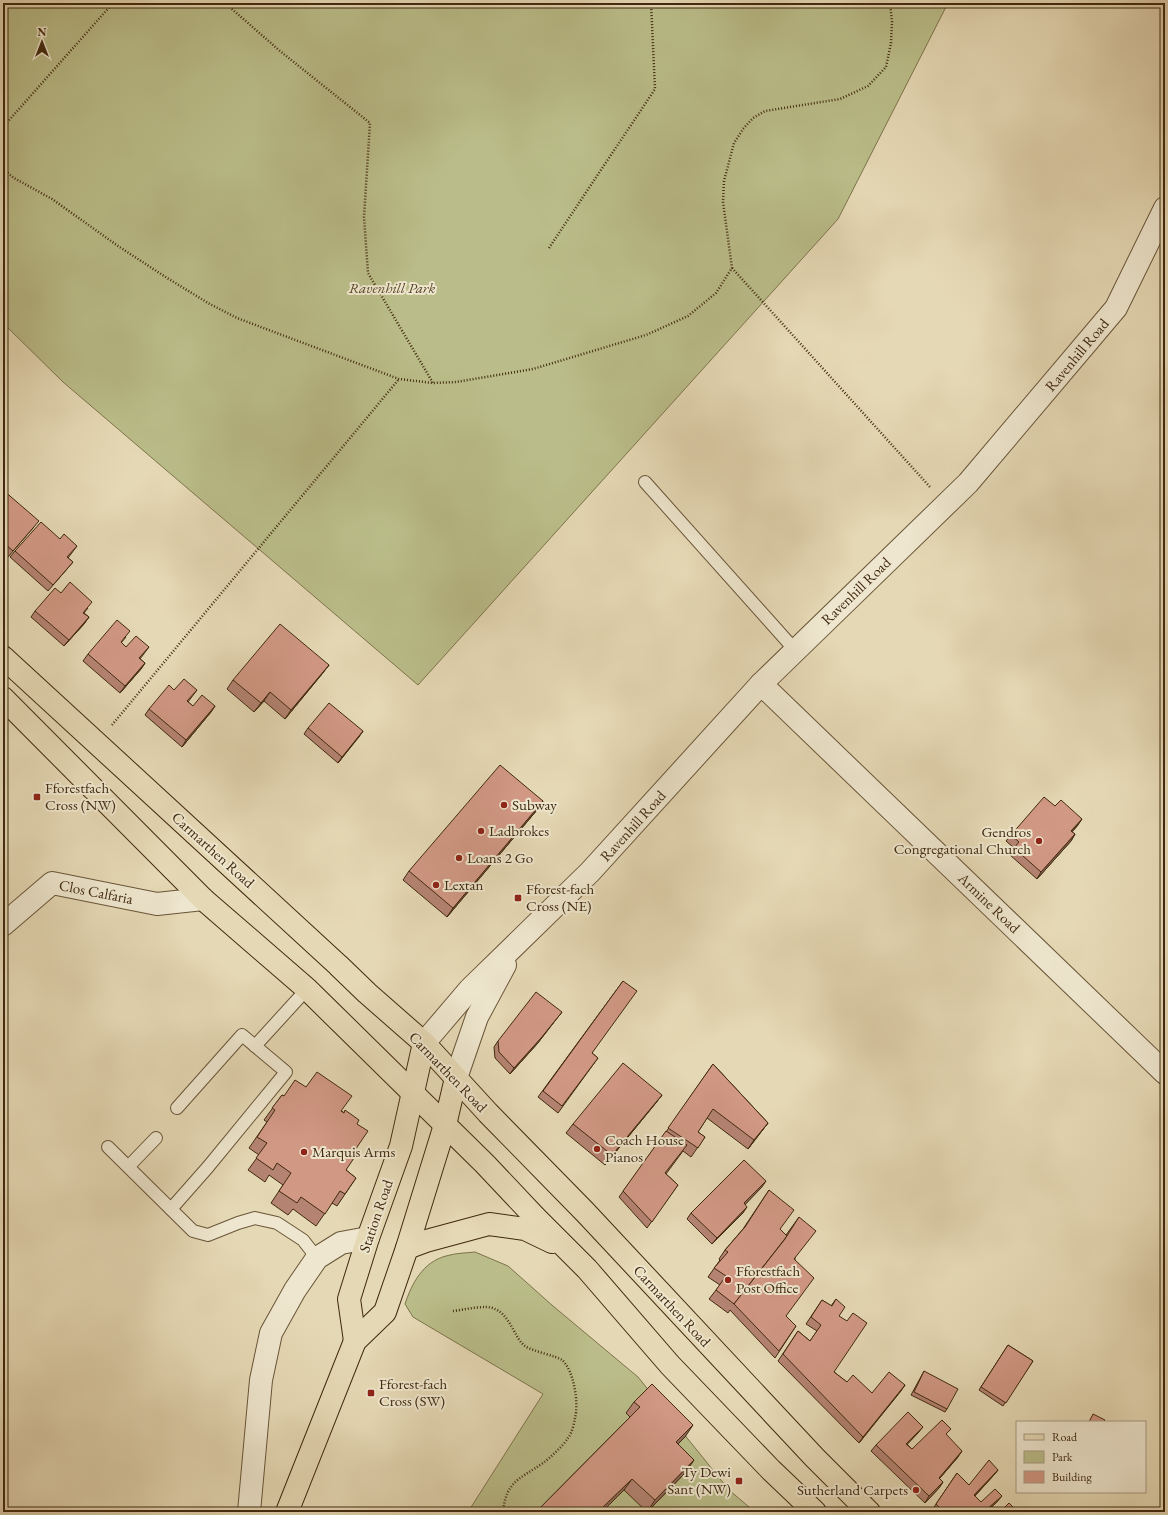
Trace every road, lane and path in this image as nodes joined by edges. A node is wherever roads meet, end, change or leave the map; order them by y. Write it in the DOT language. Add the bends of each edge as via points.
graph roads {
  1 [pos="113,3"];
  2 [pos="225,3"];
  3 [pos="651,3"];
  4 [pos="890,3"];
  5 [pos="3,127"];
  6 [pos="3,169"];
  7 [pos="1165,208"];
  8 [pos="549,248"];
  9 [pos="732,268"];
  10 [pos="399,378"];
  11 [pos="433,383"];
  12 [pos="645,482"];
  13 [pos="946,505"];
  14 [pos="795,650"];
  15 [pos="3,657"];
  16 [pos="761,684"];
  17 [pos="3,698"];
  18 [pos="96,744"];
  19 [pos="203,899"];
  20 [pos="3,925"];
  21 [pos="512,949"];
  22 [pos="307,989"];
  23 [pos="424,1043"];
  24 [pos="255,1046"];
  25 [pos="1165,1073"];
  26 [pos="456,1078"];
  27 [pos="412,1092"];
  28 [pos="177,1108"];
  29 [pos="445,1125"];
  30 [pos="156,1138"];
  31 [pos="108,1147"];
  32 [pos="129,1166"];
  33 [pos="171,1209"];
  34 [pos="368,1238"];
  35 [pos="406,1248"];
  36 [pos="568,1249"];
  37 [pos="317,1258"];
  38 [pos="453,1311"];
  39 [pos="355,1341"];
  40 [pos="249,1512"];
  41 [pos="287,1512"];
  42 [pos="503,1512"];
  43 [pos="815,1512"];
  44 [pos="869,1512"];
  1 -- 5 [label="path"];
  2 -- 11 [label="path" via="370,123 364,217 368,273"];
  3 -- 8 [label="path" via="655,89"];
  4 -- 9 [label="path" via="891,43 886,67 868,86 840,99 766,111 753,118 734,143 724,181 723,202"];
  6 -- 10 [label="path" via="208,303 237,318"];
  7 -- 13 [label="street, Ravenhill Road" via="1116,308 968,483"];
  9 -- 11 [label="path" via="716,293 688,316 646,335 533,369 456,382"];
  9 -- 13 [label="path"];
  10 -- 11 [label="path"];
  10 -- 18 [label="path"];
  12 -- 14 [label="lane"];
  13 -- 14 [label="street, Ravenhill Road"];
  14 -- 16 [label="street, Ravenhill Road"];
  15 -- 18 [label="main road, Carmarthen Road"];
  16 -- 21 [label="street, Ravenhill Road" via="590,872"];
  16 -- 25 [label="street, Armine Road"];
  17 -- 19 [label="main road"];
  18 -- 23 [label="main road, Carmarthen Road"];
  19 -- 20 [label="street, Clos Calfaria" via="157,904 52,883"];
  19 -- 22 [label="main road"];
  21 -- 23 [label="street, Ravenhill Road" via="470,990"];
  21 -- 26 [label="street, Ravenhill Road" via="477,1017"];
  22 -- 24 [label="lane"];
  22 -- 27 [label="main road"];
  23 -- 26 [label="main road, Carmarthen Road"];
  23 -- 27 [label="main road, Station Road"];
  24 -- 28 [label="lane" via="242,1035"];
  24 -- 33 [label="lane" via="286,1072"];
  26 -- 29 [label="main road, Station Road"];
  26 -- 44 [label="main road, Carmarthen Road"];
  27 -- 29 [label="main road"];
  27 -- 34 [label="main road, Station Road" via="401,1146"];
  29 -- 35 [label="main road, Station Road"];
  29 -- 36 [label="main road"];
  30 -- 32 [label="lane"];
  31 -- 32 [label="lane"];
  32 -- 33 [label="lane"];
  33 -- 37 [label="lane" via="193,1231 208,1235 256,1218 277,1223 303,1240"];
  34 -- 37 [label="street" via="341,1243"];
  34 -- 39 [label="main road, Station Road" via="350,1299"];
  35 -- 36 [label="main road" via="426,1240 489,1224 525,1229"];
  35 -- 39 [label="main road, Station Road" via="384,1312"];
  36 -- 43 [label="main road" via="670,1365"];
  37 -- 40 [label="street" via="295,1290 271,1333 262,1380"];
  38 -- 42 [label="path" via="495,1308 504,1316 524,1346 562,1360 572,1375 576,1416 569,1437 544,1463 511,1485 504,1500"];
  39 -- 41 [label="main road, Station Road"];
}
